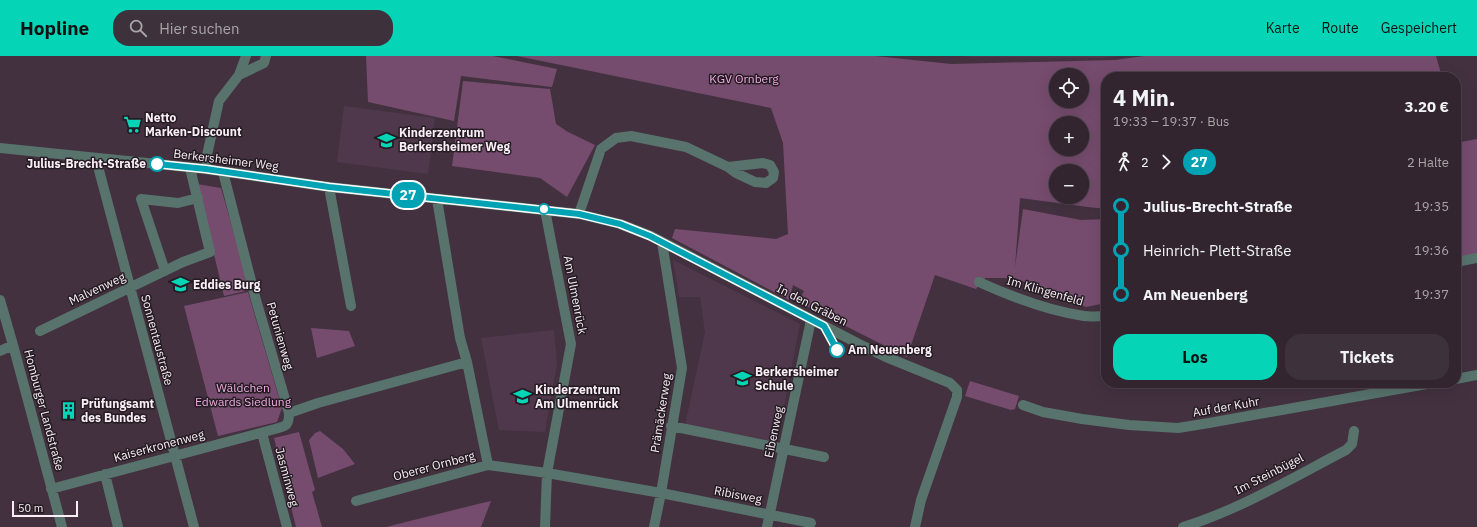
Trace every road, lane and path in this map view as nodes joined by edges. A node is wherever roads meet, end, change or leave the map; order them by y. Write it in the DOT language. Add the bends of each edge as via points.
graph roads {
  1 [pos="246,56"];
  2 [pos="266,56"];
  3 [pos="239,75"];
  4 [pos="0,148"];
  5 [pos="96,159"];
  6 [pos="728,167"];
  7 [pos="190,168"];
  8 [pos="206,169"];
  9 [pos="223,172"];
  10 [pos="329,187"];
  11 [pos="198,198"];
  12 [pos="437,199"];
  13 [pos="545,210"];
  14 [pos="579,214"];
  15 [pos="650,236"];
  16 [pos="662,242"];
  17 [pos="1477,258"];
  18 [pos="1461,261"];
  19 [pos="165,271"];
  20 [pos="979,282"];
  21 [pos="130,288"];
  22 [pos="0,300"];
  23 [pos="351,306"];
  24 [pos="1101,316"];
  25 [pos="811,320"];
  26 [pos="40,330"];
  27 [pos="13,344"];
  28 [pos="0,351"];
  29 [pos="467,362"];
  30 [pos="1477,375"];
  31 [pos="1461,378"];
  32 [pos="1405,388"];
  33 [pos="1023,406"];
  34 [pos="289,413"];
  35 [pos="671,426"];
  36 [pos="1354,430"];
  37 [pos="262,433"];
  38 [pos="784,450"];
  39 [pos="174,455"];
  40 [pos="824,457"];
  41 [pos="488,465"];
  42 [pos="547,473"];
  43 [pos="105,474"];
  44 [pos="51,489"];
  45 [pos="661,493"];
  46 [pos="356,501"];
  47 [pos="769,515"];
  48 [pos="811,523"];
  49 [pos="62,527"];
  50 [pos="118,527"];
  51 [pos="194,527"];
  52 [pos="287,527"];
  53 [pos="545,527"];
  54 [pos="654,527"];
  55 [pos="767,527"];
  56 [pos="915,527"];
  57 [pos="1182,527"];
  1 -- 3 [label="street"];
  2 -- 3 [label="street" via="264,63"];
  3 -- 8 [label="street" via="219,101"];
  4 -- 5 [label="street, Berkersheimer Weg"];
  5 -- 7 [label="street, Berkersheimer Weg"];
  5 -- 21 [label="street, Sonnentaustraße"];
  6 -- 14 [label="street" via="686,147 632,136 616,138 601,149"];
  7 -- 8 [label="street, Berkersheimer Weg"];
  7 -- 11 [label="street, Malvenweg"];
  8 -- 9 [label="street, Berkersheimer Weg"];
  9 -- 10 [label="street, Berkersheimer Weg"];
  9 -- 34 [label="street, Petunienweg"];
  10 -- 12 [label="street, Berkersheimer Weg"];
  10 -- 23 [label="street"];
  11 -- 19 [label="street, Malvenweg" via="210,252"];
  11 -- 19 [label="street" via="178,203 141,199"];
  12 -- 13 [label="street, Berkersheimer Weg"];
  12 -- 29 [label="street, Oberer Ornberg" via="460,338"];
  13 -- 14 [label="street, Berkersheimer Weg"];
  13 -- 42 [label="street, Am Ulmenrück" via="571,344"];
  14 -- 15 [label="street, Berkersheimer Weg" via="620,224"];
  15 -- 16 [label="street, In den Gräben"];
  16 -- 25 [label="street, In den Gräben"];
  16 -- 35 [label="street, Prämäckerweg" via="682,368"];
  17 -- 18 [label="street"];
  19 -- 21 [label="street, Malvenweg"];
  20 -- 24 [label="street, Im Klingenfeld" via="1006,294 1055,309 1084,316"];
  21 -- 26 [label="street, Malvenweg"];
  21 -- 39 [label="street, Sonnentaustraße"];
  22 -- 27 [label="street, Homburger Landstraße"];
  25 -- 38 [label="street, Eibenweg"];
  25 -- 56 [label="street, In den Gräben" via="886,357 950,383 957,390 957,397 921,500"];
  27 -- 28 [label="street"];
  27 -- 44 [label="street, Homburger Landstraße"];
  29 -- 34 [label="street"];
  29 -- 41 [label="street, Oberer Ornberg"];
  30 -- 31 [label="street"];
  32 -- 33 [label="street, Auf der Kuhr" via="1178,428 1082,419"];
  34 -- 37 [label="street, Kaiserkronenweg" via="286,426"];
  35 -- 38 [label="street"];
  35 -- 45 [label="street, Prämäckerweg"];
  36 -- 57 [label="street, Im Steinbügel" via="1352,444 1346,450 1243,503"];
  37 -- 39 [label="street, Kaiserkronenweg"];
  37 -- 52 [label="street, Jasminweg"];
  38 -- 40 [label="street"];
  38 -- 47 [label="street, Eibenweg"];
  39 -- 43 [label="street, Kaiserkronenweg"];
  39 -- 51 [label="street, Sonnentaustraße"];
  41 -- 42 [label="street"];
  41 -- 46 [label="street, Oberer Ornberg"];
  42 -- 45 [label="street"];
  42 -- 53 [label="street, Am Ulmenrück"];
  43 -- 44 [label="street, Kaiserkronenweg"];
  43 -- 50 [label="street"];
  44 -- 49 [label="street, Homburger Landstraße"];
  45 -- 47 [label="street, Ribisweg"];
  45 -- 54 [label="street, Prämäckerweg"];
  47 -- 48 [label="street, Ribisweg"];
  47 -- 55 [label="street, Eibenweg"];
}
